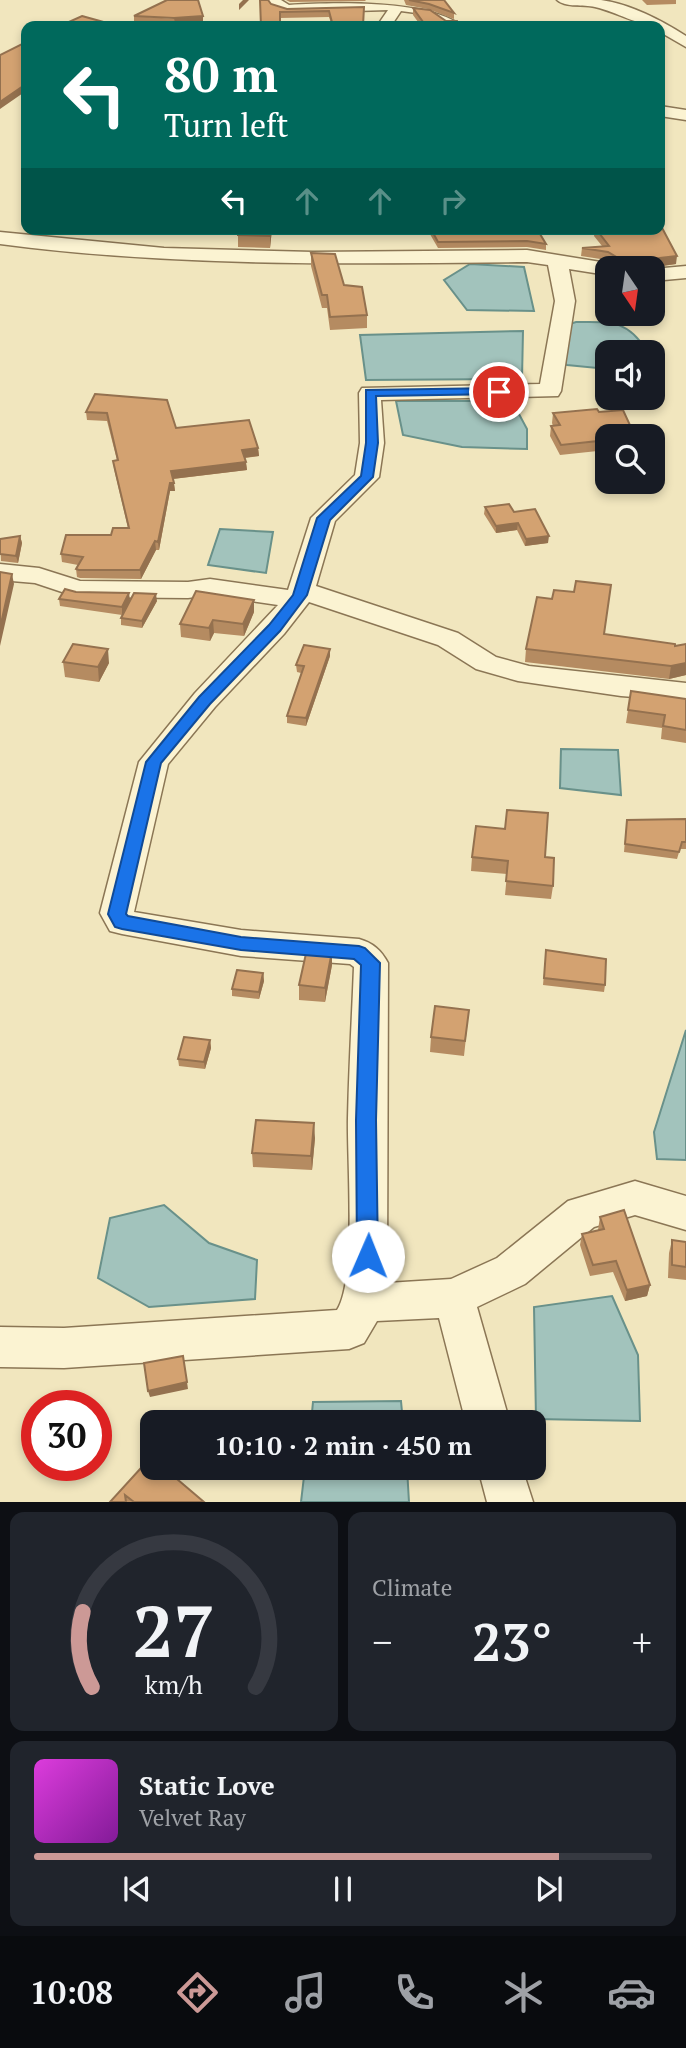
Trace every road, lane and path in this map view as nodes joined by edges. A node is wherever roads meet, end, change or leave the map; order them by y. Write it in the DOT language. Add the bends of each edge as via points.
graph roads {
  1 [pos="274,0"];
  2 [pos="564,0"];
  3 [pos="397,6"];
  4 [pos="387,21"];
  5 [pos="448,21"];
  6 [pos="648,21"];
  7 [pos="665,30"];
  8 [pos="686,42"];
  9 [pos="665,112"];
  10 [pos="686,115"];
  11 [pos="0,238"];
  12 [pos="557,260"];
  13 [pos="595,267"];
  14 [pos="686,272"];
  15 [pos="665,274"];
  16 [pos="0,572"];
  17 [pos="299,595"];
  18 [pos="686,692"];
  19 [pos="686,1213"];
  20 [pos="454,1298"];
  21 [pos="365,1303"];
  22 [pos="0,1347"];
  23 [pos="484,1410"];
  24 [pos="504,1480"];
  25 [pos="510,1502"];
  1 -- 3 [label="street" via="286,9"];
  2 -- 6 [label="street" via="587,1"];
  3 -- 4 [label="street"];
  3 -- 5 [label="street" via="435,11"];
  7 -- 8 [label="street"];
  9 -- 10 [label="street"];
  11 -- 12 [label="street" via="164,254 313,258 501,247"];
  12 -- 13 [label="street"];
  12 -- 17 [label="street" via="565,301 550,391 370,393 372,443 367,477 323,518"];
  14 -- 15 [label="street"];
  16 -- 17 [label="street" via="39,576 77,589 210,587"];
  17 -- 18 [label="street" via="448,639 486,663 528,675"];
  17 -- 21 [label="street" via="154,762 117,914 122,922 241,943 359,953 371,963"];
  19 -- 20 [label="street" via="635,1198 582,1213 511,1272"];
  20 -- 21 [label="street"];
  20 -- 23 [label="street"];
  21 -- 22 [label="street" via="349,1329 64,1348"];
  24 -- 25 [label="street"];
}
